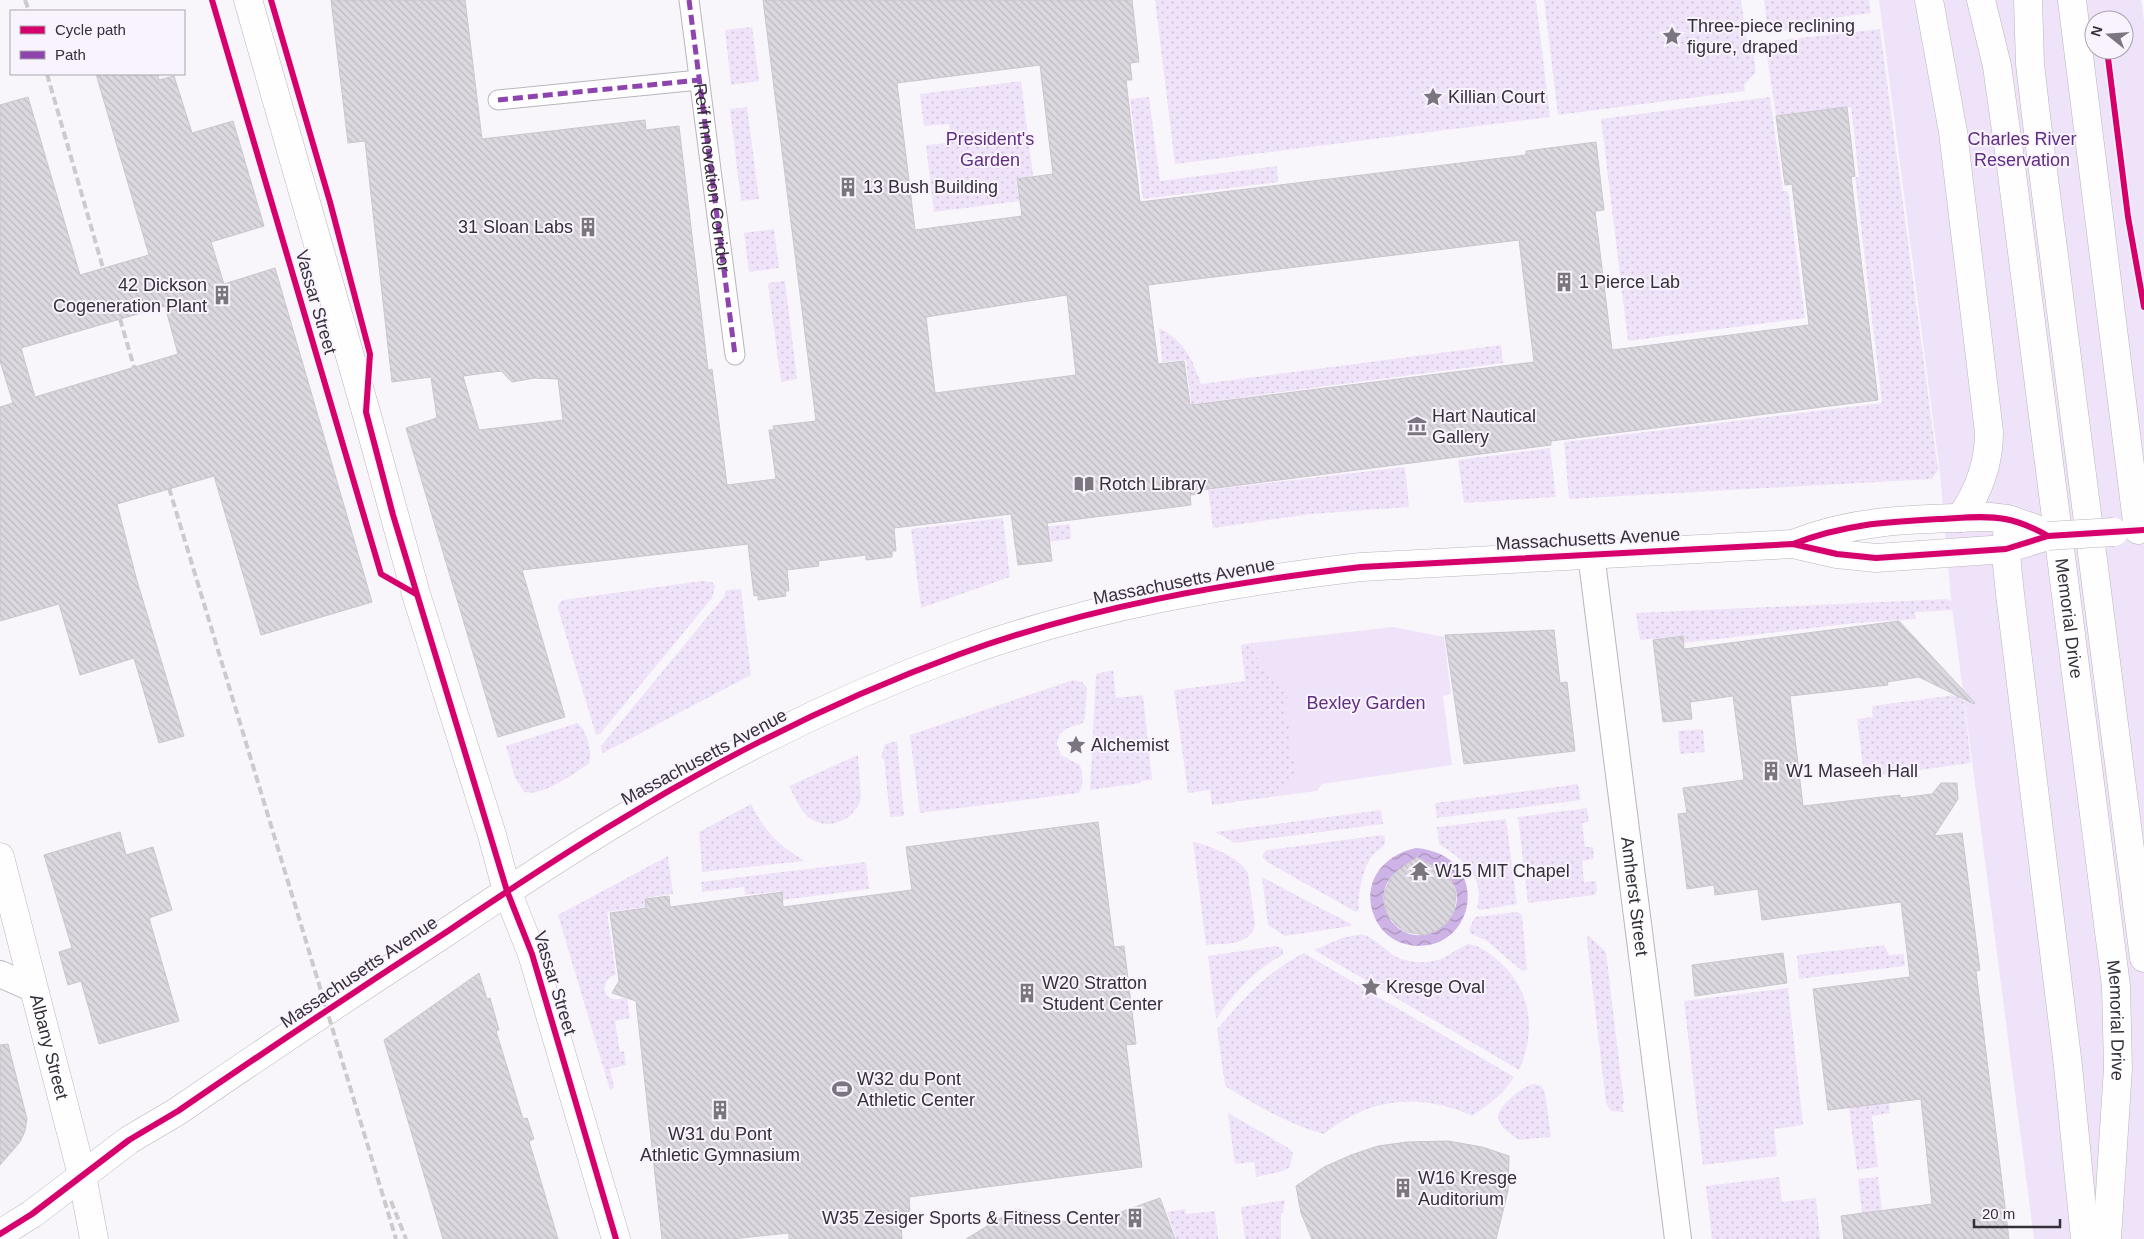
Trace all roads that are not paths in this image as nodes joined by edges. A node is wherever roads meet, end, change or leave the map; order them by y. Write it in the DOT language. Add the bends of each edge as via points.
graph roads {
  1 [pos="248,0"];
  2 [pos="688,0"];
  3 [pos="1929,0"];
  4 [pos="1981,0"];
  5 [pos="2028,0"];
  6 [pos="2072,0"];
  7 [pos="698,80"];
  8 [pos="498,100"];
  9 [pos="735,355"];
  10 [pos="1960,518"];
  11 [pos="2132,531"];
  12 [pos="2025,535"];
  13 [pos="1793,544"];
  14 [pos="1591,554"];
  15 [pos="0,857"];
  16 [pos="507,891"];
  17 [pos="2144,958"];
  18 [pos="0,974"];
  19 [pos="34,989"];
  20 [pos="82,1175"];
  21 [pos="0,1234"];
  22 [pos="94,1239"];
  23 [pos="616,1239"];
  24 [pos="1678,1239"];
  25 [pos="2085,1239"];
  26 [pos="2107,1239"];
  1 -- 16 [label="main road, Vassar Street" via="414,586"];
  2 -- 7 [label="street, Reif Innovation Corridor"];
  3 -- 10 [label="main road" via="1953,132 1989,432 1982,475"];
  4 -- 26 [label="main road, Memorial Drive" via="1997,66 2010,158 2116,986 2118,1068"];
  5 -- 17 [label="main road, Memorial Drive" via="2034,99"];
  6 -- 11 [label="main road"];
  7 -- 8 [label="street"];
  7 -- 9 [label="street, Reif Innovation Corridor"];
  10 -- 12 [label="main road, Massachusetts Avenue" via="1990,517"];
  10 -- 13 [label="main road, Massachusetts Avenue" via="1858,525 1830,530"];
  11 -- 12 [label="main road, Massachusetts Avenue, bridge"];
  12 -- 13 [label="main road, Massachusetts Avenue" via="1876,558 1837,554"];
  12 -- 25 [label="main road"];
  13 -- 14 [label="main road, Massachusetts Avenue"];
  14 -- 16 [label="main road, Massachusetts Avenue" via="1361,567 1291,575 1150,600 1026,632 899,678 785,729 616,822"];
  14 -- 24 [label="street, Amherst Street"];
  15 -- 19 [label="main road, Albany Street"];
  16 -- 20 [label="main road, Massachusetts Avenue" via="178,1111 129,1140"];
  16 -- 23 [label="main road, Vassar Street" via="532,954"];
  18 -- 19 [label="street"];
  19 -- 20 [label="main road, Albany Street"];
  20 -- 21 [label="main road, Massachusetts Avenue"];
  20 -- 22 [label="main road, Albany Street"];
}
